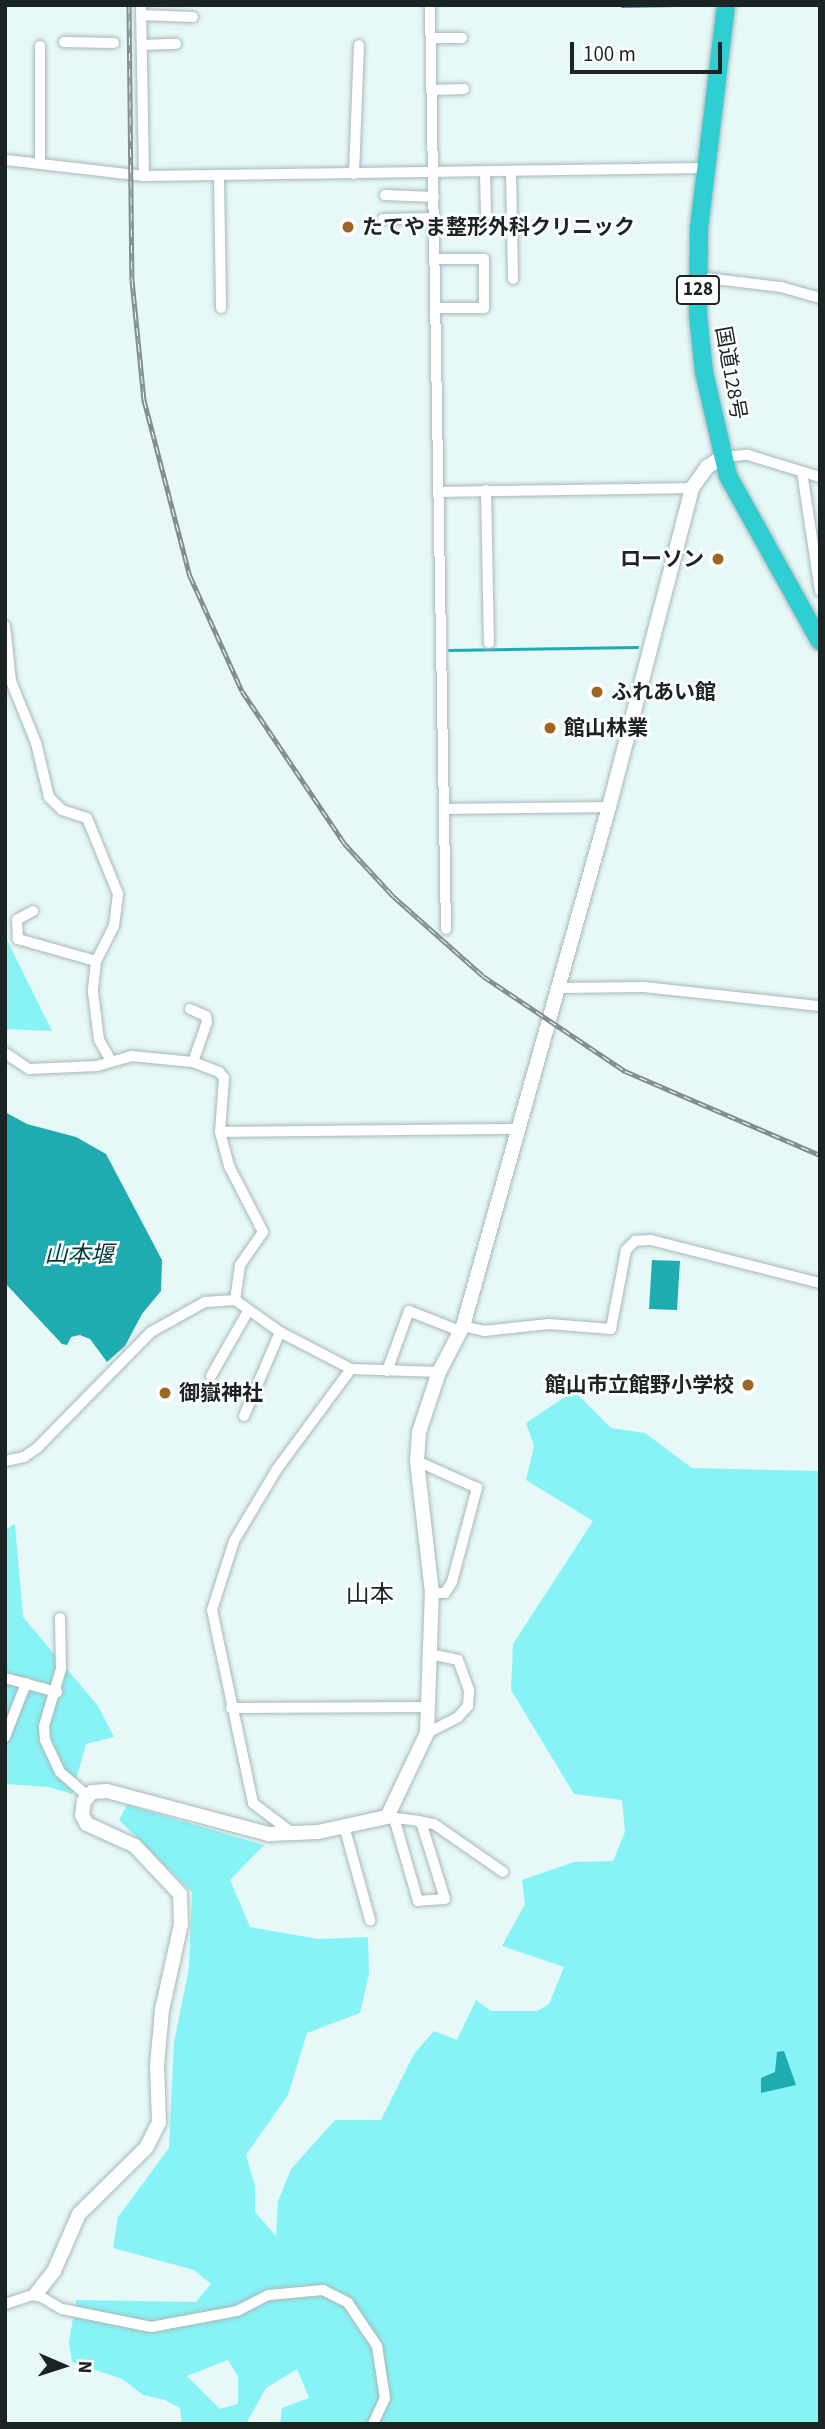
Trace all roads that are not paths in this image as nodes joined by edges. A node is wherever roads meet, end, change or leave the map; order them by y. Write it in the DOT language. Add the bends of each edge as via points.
graph roads {
  1 [pos="430,5"];
  2 [pos="726,5"];
  3 [pos="141,10"];
  4 [pos="193,16"];
  5 [pos="431,38"];
  6 [pos="462,38"];
  7 [pos="64,42"];
  8 [pos="114,43"];
  9 [pos="176,44"];
  10 [pos="142,45"];
  11 [pos="359,45"];
  12 [pos="40,46"];
  13 [pos="464,89"];
  14 [pos="432,90"];
  15 [pos="5,160"];
  16 [pos="40,164"];
  17 [pos="705,168"];
  18 [pos="433,171"];
  19 [pos="485,172"];
  20 [pos="511,172"];
  21 [pos="354,174"];
  22 [pos="144,177"];
  23 [pos="219,177"];
  24 [pos="385,195"];
  25 [pos="434,197"];
  26 [pos="486,215"];
  27 [pos="434,218"];
  28 [pos="383,219"];
  29 [pos="435,259"];
  30 [pos="698,277"];
  31 [pos="513,279"];
  32 [pos="820,298"];
  33 [pos="221,308"];
  34 [pos="436,308"];
  35 [pos="723,457"];
  36 [pos="802,472"];
  37 [pos="820,477"];
  38 [pos="692,488"];
  39 [pos="486,490"];
  40 [pos="439,492"];
  41 [pos="820,591"];
  42 [pos="5,626"];
  43 [pos="820,641"];
  44 [pos="489,643"];
  45 [pos="6,665"];
  46 [pos="609,807"];
  47 [pos="444,809"];
  48 [pos="33,911"];
  49 [pos="446,929"];
  50 [pos="96,961"];
  51 [pos="558,988"];
  52 [pos="820,1006"];
  53 [pos="190,1009"];
  54 [pos="5,1053"];
  55 [pos="111,1061"];
  56 [pos="193,1062"];
  57 [pos="518,1129"];
  58 [pos="220,1132"];
  59 [pos="820,1283"];
  60 [pos="235,1300"];
  61 [pos="247,1312"];
  62 [pos="462,1329"];
  63 [pos="280,1332"];
  64 [pos="351,1369"];
  65 [pos="387,1371"];
  66 [pos="439,1372"];
  67 [pos="211,1376"];
  68 [pos="244,1416"];
  69 [pos="5,1461"];
  70 [pos="417,1461"];
  71 [pos="432,1594"];
  72 [pos="60,1618"];
  73 [pos="430,1654"];
  74 [pos="5,1678"];
  75 [pos="26,1683"];
  76 [pos="57,1692"];
  77 [pos="428,1707"];
  78 [pos="231,1708"];
  79 [pos="427,1733"];
  80 [pos="5,1737"];
  81 [pos="88,1796"];
  82 [pos="391,1818"];
  83 [pos="418,1821"];
  84 [pos="344,1826"];
  85 [pos="298,1835"];
  86 [pos="503,1872"];
  87 [pos="370,1920"];
  88 [pos="36,2294"];
  89 [pos="5,2304"];
  90 [pos="373,2424"];
  1 -- 5 [label="street"];
  2 -- 17 [label="highway, 国道128号 / 128"];
  3 -- 4 [label="street"];
  3 -- 10 [label="street"];
  5 -- 6 [label="street"];
  5 -- 14 [label="street"];
  7 -- 8 [label="street"];
  9 -- 10 [label="street"];
  10 -- 22 [label="street"];
  11 -- 21 [label="street"];
  12 -- 16 [label="street"];
  13 -- 14 [label="street"];
  14 -- 18 [label="street"];
  15 -- 16 [label="street"];
  16 -- 22 [label="street"];
  17 -- 20 [label="street"];
  17 -- 30 [label="highway, 国道128号 / 128"];
  18 -- 19 [label="street"];
  18 -- 21 [label="street"];
  18 -- 25 [label="street"];
  19 -- 20 [label="street"];
  19 -- 26 [label="street"];
  20 -- 31 [label="street"];
  21 -- 23 [label="street"];
  22 -- 23 [label="street"];
  23 -- 33 [label="street"];
  24 -- 25 [label="street"];
  25 -- 27 [label="street"];
  27 -- 28 [label="street"];
  27 -- 29 [label="street"];
  29 -- 34 [label="street"];
  29 -- 34 [label="street" via="484,259 484,308"];
  30 -- 32 [label="street" via="781,287"];
  30 -- 35 [label="highway, 国道128号 / 128" via="704,372"];
  34 -- 40 [label="street"];
  35 -- 36 [label="street" via="748,456"];
  35 -- 38 [label="street" via="707,467"];
  35 -- 43 [label="highway, 国道128号 / 128" via="766,550"];
  36 -- 37 [label="street"];
  36 -- 41 [label="street"];
  38 -- 39 [label="street"];
  38 -- 46 [label="street"];
  39 -- 40 [label="street"];
  39 -- 44 [label="street"];
  40 -- 47 [label="street"];
  42 -- 45 [label="street"];
  45 -- 50 [label="street" via="37,743 49,797 62,810 87,818 118,894 114,926"];
  46 -- 47 [label="street"];
  46 -- 51 [label="street"];
  47 -- 49 [label="street"];
  48 -- 50 [label="street" via="17,919 18,939"];
  50 -- 55 [label="street" via="93,992 99,1040"];
  51 -- 52 [label="street" via="644,988"];
  51 -- 57 [label="street"];
  53 -- 56 [label="street" via="205,1016 207,1022"];
  54 -- 55 [label="street" via="29,1069"];
  55 -- 56 [label="street" via="131,1056"];
  56 -- 58 [label="street" via="219,1072 224,1079"];
  57 -- 58 [label="street"];
  57 -- 62 [label="street"];
  58 -- 60 [label="street" via="229,1166 263,1233 240,1265"];
  59 -- 62 [label="street" via="651,1240 635,1241 626,1250 611,1329 549,1324"];
  60 -- 61 [label="street"];
  60 -- 69 [label="street" via="205,1302 151,1332 37,1448"];
  61 -- 63 [label="street"];
  61 -- 67 [label="street"];
  62 -- 65 [label="street" via="409,1311"];
  62 -- 66 [label="street"];
  63 -- 64 [label="street"];
  63 -- 68 [label="street"];
  64 -- 65 [label="street"];
  64 -- 78 [label="street" via="277,1469 234,1541 211,1617"];
  65 -- 66 [label="street"];
  66 -- 70 [label="street" via="419,1432"];
  70 -- 71 [label="street"];
  70 -- 71 [label="street" via="477,1488 452,1582 445,1593"];
  71 -- 73 [label="street"];
  72 -- 76 [label="street"];
  73 -- 77 [label="street"];
  73 -- 79 [label="street" via="458,1660 469,1690 468,1706 458,1717"];
  74 -- 75 [label="street"];
  75 -- 76 [label="street"];
  75 -- 80 [label="street"];
  76 -- 81 [label="street" via="44,1726 45,1740 60,1772"];
  77 -- 78 [label="street"];
  77 -- 79 [label="street"];
  78 -- 85 [label="street" via="253,1803"];
  79 -- 82 [label="street"];
  81 -- 85 [label="street" via="107,1791 269,1834"];
  81 -- 88 [label="street" via="82,1815 87,1824 135,1846 180,1894 181,1924 162,2010 159,2122 146,2148 79,2214 54,2271"];
  82 -- 83 [label="street"];
  82 -- 83 [label="street" via="418,1901 445,1899"];
  82 -- 84 [label="street"];
  83 -- 86 [label="street" via="435,1824"];
  84 -- 85 [label="street"];
  84 -- 87 [label="street"];
  88 -- 89 [label="street"];
  88 -- 90 [label="street" via="62,2309 151,2327 237,2311 269,2295 323,2290 348,2303 377,2346 385,2398"];
}
